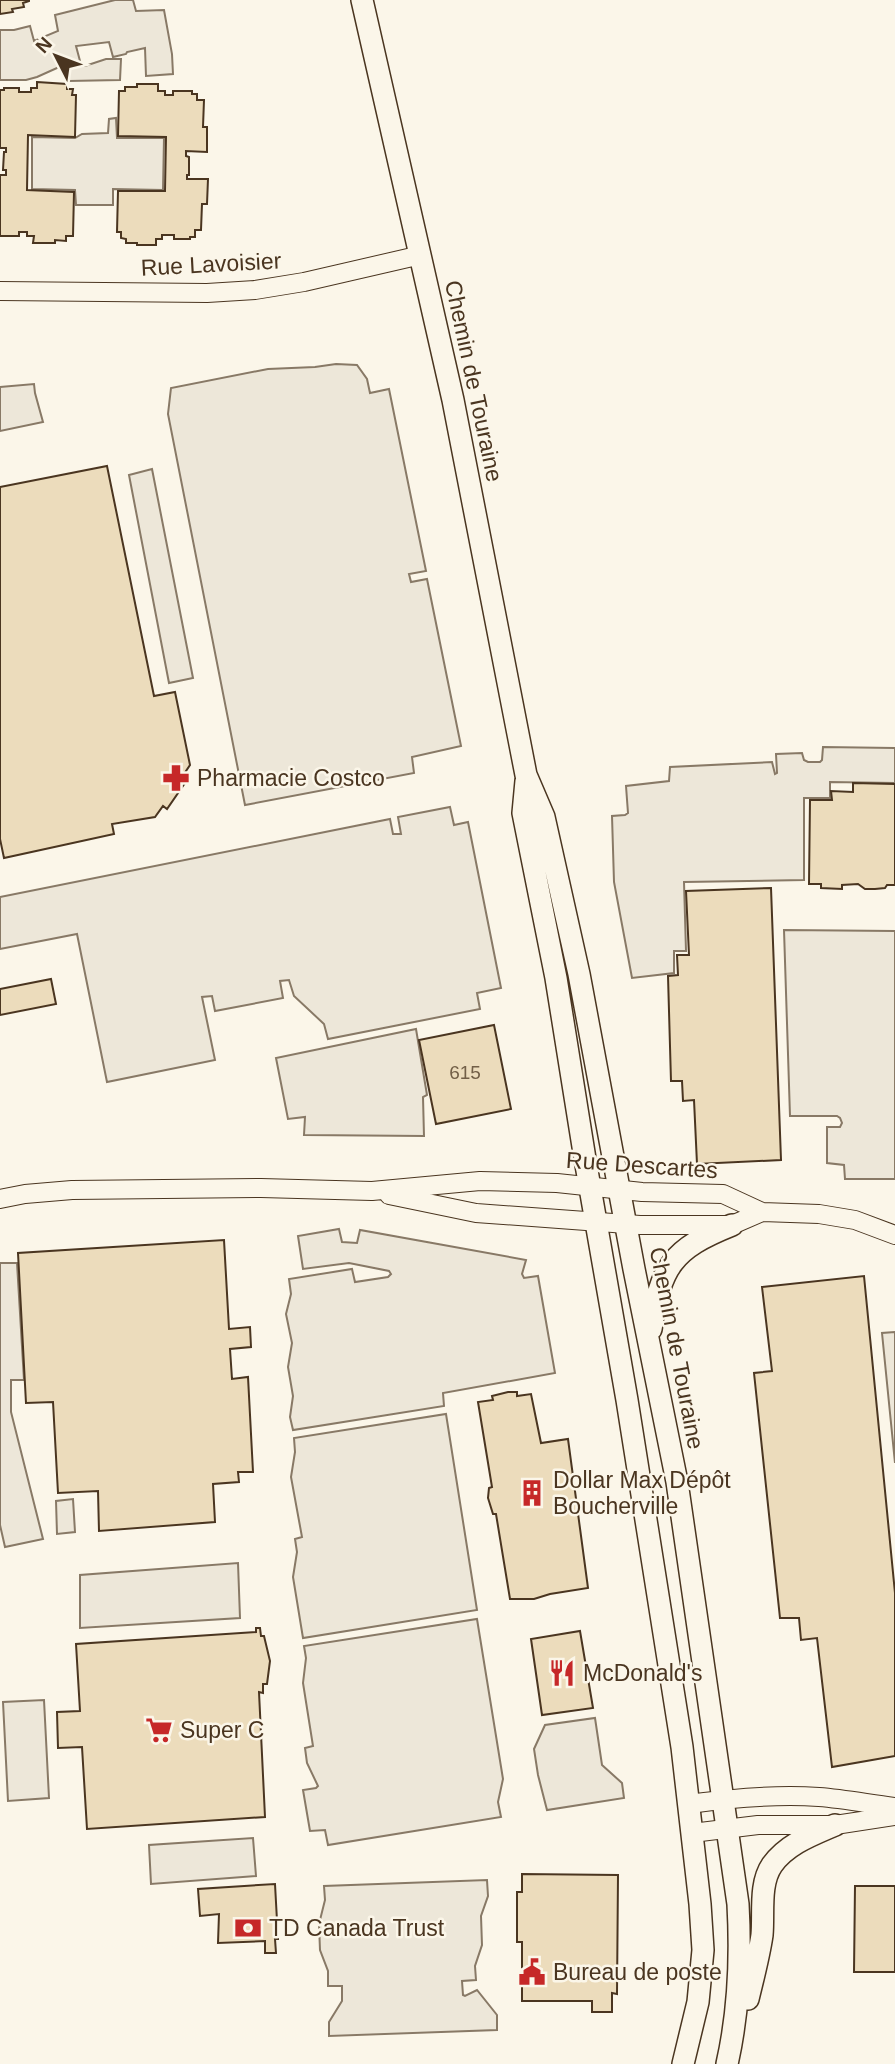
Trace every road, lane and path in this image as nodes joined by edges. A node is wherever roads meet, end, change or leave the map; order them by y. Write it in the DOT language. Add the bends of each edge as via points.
graph roads {
  1 [pos="362,0"];
  2 [pos="421,255"];
  3 [pos="0,291"];
  4 [pos="526,775"];
  5 [pos="590,1187"];
  6 [pos="619,1190"];
  7 [pos="372,1191"];
  8 [pos="0,1199"];
  9 [pos="761,1212"];
  10 [pos="596,1221"];
  11 [pos="625,1223"];
  12 [pos="732,1225"];
  13 [pos="895,1235"];
  14 [pos="648,1342"];
  15 [pos="724,1799"];
  16 [pos="689,1804"];
  17 [pos="895,1807"];
  18 [pos="895,1816"];
  19 [pos="835,1825"];
  20 [pos="728,1827"];
  21 [pos="692,1833"];
  22 [pos="683,2064"];
  23 [pos="727,2064"];
  1 -- 2 [label="street, Chemin de Touraine"];
  2 -- 3 [label="street, Rue Lavoisier" via="255,290"];
  2 -- 4 [label="street, Chemin de Touraine"];
  4 -- 5 [label="street, Chemin de Touraine" via="523,813"];
  4 -- 6 [label="street, Chemin de Touraine" via="544,817"];
  5 -- 6 [label="street, Rue Descartes"];
  5 -- 7 [label="street, Rue Descartes" via="480,1181"];
  5 -- 10 [label="street, Chemin de Touraine"];
  6 -- 9 [label="street, Rue Descartes" via="723,1194"];
  6 -- 11 [label="street, Chemin de Touraine"];
  7 -- 8 [label="street, Rue Descartes" via="72,1191"];
  7 -- 10 [label="street, Rue Descartes" via="476,1213"];
  9 -- 12 [label="street, Rue Descartes"];
  9 -- 13 [label="street" via="834,1216"];
  10 -- 11 [label="street, Rue Descartes"];
  10 -- 16 [label="street, Chemin de Touraine"];
  11 -- 12 [label="street, Rue Descartes"];
  11 -- 14 [label="street, Chemin de Touraine"];
  12 -- 14 [label="street" via="695,1242 670,1266 658,1288"];
  14 -- 15 [label="street, Chemin de Touraine" via="677,1482"];
  15 -- 16 [label="street"];
  15 -- 17 [label="street" via="818,1797"];
  15 -- 20 [label="street, Chemin de Touraine"];
  16 -- 21 [label="street, Chemin de Touraine"];
  18 -- 19 [label="street"];
  19 -- 20 [label="street"];
  19 -- 23 [label="street" via="803,1839 771,1867 756,1963"];
  20 -- 21 [label="street"];
  20 -- 23 [label="street, Chemin de Touraine" via="740,1955"];
  21 -- 22 [label="street, Chemin de Touraine" via="703,1950 698,2002"];
}
